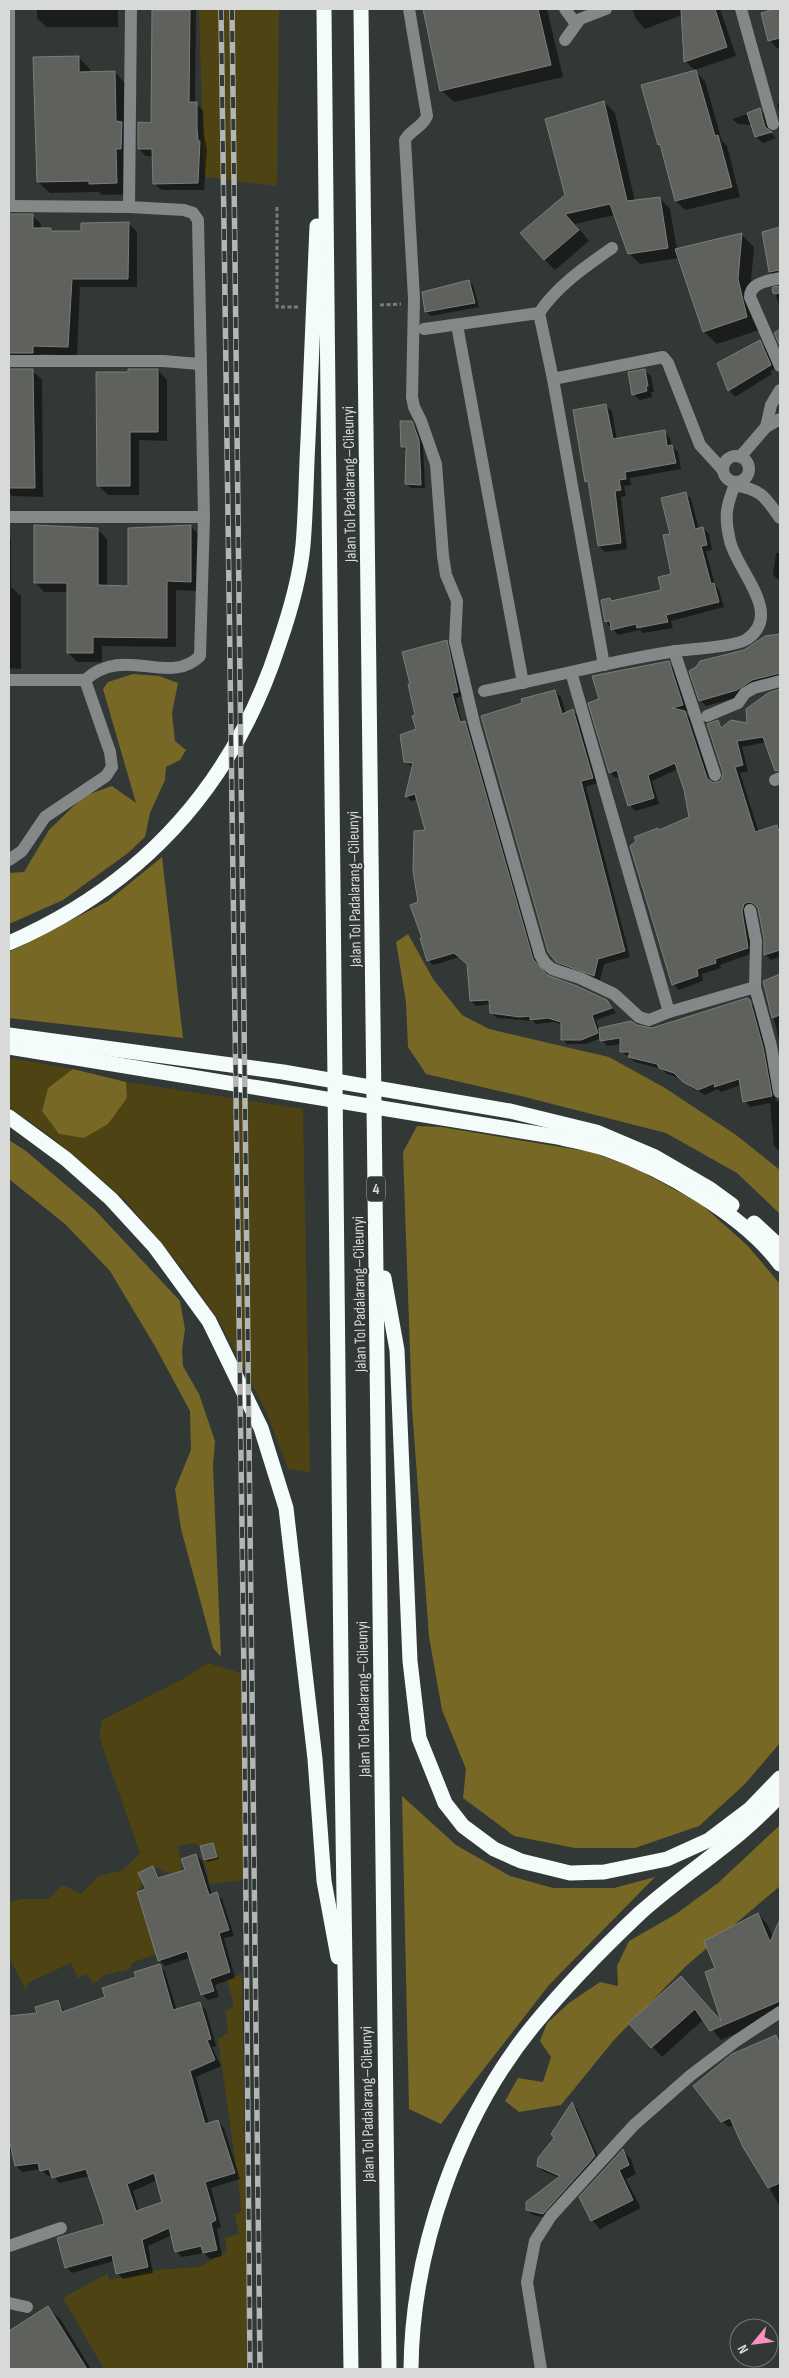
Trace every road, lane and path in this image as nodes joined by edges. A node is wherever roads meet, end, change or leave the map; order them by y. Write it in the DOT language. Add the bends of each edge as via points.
graph roads {
  1 [pos="9,9"];
  2 [pos="131,9"];
  3 [pos="324,9"];
  4 [pos="362,9"];
  5 [pos="409,9"];
  6 [pos="565,9"];
  7 [pos="605,9"];
  8 [pos="741,9"];
  9 [pos="576,24"];
  10 [pos="565,40"];
  11 [pos="325,52"];
  12 [pos="773,124"];
  13 [pos="9,206"];
  14 [pos="129,207"];
  15 [pos="277,207"];
  16 [pos="612,248"];
  17 [pos="780,278"];
  18 [pos="277,308"];
  19 [pos="538,313"];
  20 [pos="458,326"];
  21 [pos="424,329"];
  22 [pos="9,361"];
  23 [pos="199,364"];
  24 [pos="780,366"];
  25 [pos="553,379"];
  26 [pos="780,390"];
  27 [pos="780,420"];
  28 [pos="766,427"];
  29 [pos="740,457"];
  30 [pos="722,469"];
  31 [pos="736,484"];
  32 [pos="9,517"];
  33 [pos="204,517"];
  34 [pos="780,518"];
  35 [pos="674,651"];
  36 [pos="604,665"];
  37 [pos="571,672"];
  38 [pos="9,680"];
  39 [pos="85,680"];
  40 [pos="780,681"];
  41 [pos="523,683"];
  42 [pos="484,691"];
  43 [pos="707,716"];
  44 [pos="715,775"];
  45 [pos="9,860"];
  46 [pos="750,910"];
  47 [pos="9,943"];
  48 [pos="755,988"];
  49 [pos="669,1012"];
  50 [pos="9,1035"];
  51 [pos="776,1046"];
  52 [pos="9,1047"];
  53 [pos="779,1092"];
  54 [pos="9,1117"];
  55 [pos="376,1232"];
  56 [pos="780,1247"];
  57 [pos="780,1264"];
  58 [pos="780,1778"];
  59 [pos="780,1795"];
  60 [pos="346,2000"];
  61 [pos="780,2012"];
  62 [pos="61,2228"];
  63 [pos="9,2246"];
  64 [pos="9,2303"];
  65 [pos="27,2307"];
  66 [pos="351,2369"];
  67 [pos="388,2369"];
  68 [pos="411,2369"];
  69 [pos="541,2369"];
  1 -- 13 [label="street"];
  2 -- 14 [label="street"];
  3 -- 11 [label="highway, Jalan Tol Padalarang–Cileunyi"];
  4 -- 55 [label="highway, Jalan Tol Padalarang–Cileunyi / 4"];
  5 -- 49 [label="street" via="426,116 405,140 414,298 412,397 436,464 443,556 446,575 457,601 455,642 475,727 540,955 545,963 552,969 614,994 640,1018 649,1020"];
  6 -- 9 [label="street"];
  7 -- 9 [label="street"];
  8 -- 12 [label="street"];
  9 -- 10 [label="street"];
  11 -- 47 [label="highway" via="303,546 292,604 266,683 242,735 207,789 153,849 122,878 86,902"];
  11 -- 60 [label="highway, Jalan Tol Padalarang–Cileunyi"];
  13 -- 14 [label="street"];
  14 -- 23 [label="street" via="184,210 193,213 198,220"];
  15 -- 18 [label="path"];
  16 -- 19 [label="street" via="573,275"];
  17 -- 24 [label="street" via="758,284 750,297"];
  19 -- 20 [label="street"];
  19 -- 25 [label="street"];
  20 -- 21 [label="street"];
  20 -- 41 [label="street"];
  22 -- 23 [label="street"];
  23 -- 33 [label="street"];
  25 -- 30 [label="street" via="662,357 668,363 700,445"];
  25 -- 36 [label="street"];
  26 -- 28 [label="street" via="771,404"];
  27 -- 28 [label="street"];
  28 -- 29 [label="street"];
  29 -- 30 [label="street" via="732,457"];
  29 -- 31 [label="street" via="748,465 748,471"];
  30 -- 31 [label="street" via="724,476"];
  31 -- 34 [label="street" via="762,493"];
  31 -- 35 [label="street" via="726,509 730,543 760,605 762,618 758,628 746,640"];
  32 -- 33 [label="street"];
  33 -- 39 [label="street" via="200,656 192,665 178,669 124,664 105,667"];
  35 -- 36 [label="street"];
  35 -- 44 [label="street"];
  36 -- 37 [label="street"];
  37 -- 41 [label="street"];
  37 -- 49 [label="street"];
  38 -- 39 [label="street"];
  39 -- 45 [label="street" via="110,752 112,767 106,776 45,817 22,851"];
  40 -- 43 [label="street" via="754,688 745,693 738,703"];
  41 -- 42 [label="street"];
  46 -- 48 [label="street" via="756,941"];
  48 -- 49 [label="street"];
  48 -- 51 [label="street"];
  50 -- 56 [label="highway" via="407,1092 596,1132 655,1157 710,1188"];
  51 -- 53 [label="street"];
  52 -- 57 [label="highway" via="558,1136 606,1149 655,1170 717,1206 752,1234"];
  54 -- 60 [label="highway" via="66,1159 111,1199 155,1246 209,1321 261,1428 286,1508 315,1759 324,1881"];
  55 -- 58 [label="highway" via="397,1350 410,1661 419,1738 445,1803 463,1826 494,1849 544,1867 590,1874 667,1859 710,1840 750,1809"];
  55 -- 67 [label="highway, Jalan Tol Padalarang–Cileunyi / 4"];
  59 -- 68 [label="highway" via="731,1842 633,1920 532,2028 502,2071 481,2107 444,2187 422,2269 411,2342"];
  60 -- 66 [label="highway, Jalan Tol Padalarang–Cileunyi"];
  61 -- 69 [label="street" via="736,2041 669,2093 634,2125 551,2216 535,2241 527,2282"];
  62 -- 63 [label="street"];
  64 -- 65 [label="street"];
}
